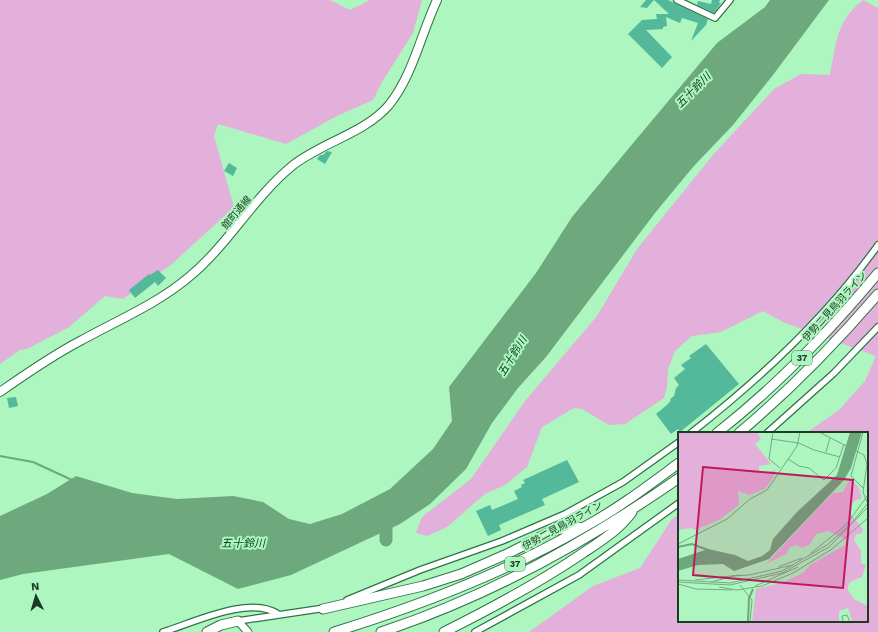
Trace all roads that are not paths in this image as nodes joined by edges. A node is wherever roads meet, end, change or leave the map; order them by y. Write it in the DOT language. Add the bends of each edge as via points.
graph roads {
  1 [pos="437,0"];
  2 [pos="677,0"];
  3 [pos="730,0"];
  4 [pos="878,245"];
  5 [pos="878,273"];
  6 [pos="878,294"];
  7 [pos="878,327"];
  8 [pos="0,392"];
  9 [pos="692,432"];
  10 [pos="718,432"];
  11 [pos="740,432"];
  12 [pos="768,432"];
  13 [pos="678,443"];
  14 [pos="678,464"];
  15 [pos="678,479"];
  16 [pos="678,504"];
  17 [pos="634,509"];
  18 [pos="587,526"];
  19 [pos="323,608"];
  20 [pos="278,614"];
  21 [pos="238,621"];
  22 [pos="163,632"];
  23 [pos="207,632"];
  24 [pos="248,632"];
  25 [pos="334,632"];
  26 [pos="381,632"];
  27 [pos="444,632"];
  28 [pos="474,632"];
  1 -- 8 [label="main road, 館町通線" via="398,91 375,118 290,167 190,277 133,314 81,340 33,369"];
  2 -- 3 [label="street" via="715,18"];
  4 -- 9 [label="street" via="861,269 818,317 754,381"];
  5 -- 10 [label="main road, 伊勢二見鳥羽ライン / 37" via="805,356"];
  6 -- 11 [label="main road, 37" via="814,364"];
  7 -- 12 [label="street" via="834,373"];
  13 -- 19 [label="street" via="623,482 565,514 502,541"];
  14 -- 18 [label="main road, 伊勢二見鳥羽ライン / 37"];
  15 -- 17 [label="main road, 37"];
  16 -- 28 [label="street" via="579,575"];
  17 -- 26 [label="main road, 37" via="517,576 460,603"];
  17 -- 27 [label="main road" via="624,524 565,566"];
  18 -- 19 [label="main road" via="554,530 461,574 423,586"];
  18 -- 25 [label="main road, 伊勢二見鳥羽ライン / 37" via="513,565 454,590"];
  19 -- 20 [label="street"];
  20 -- 21 [label="street"];
  20 -- 22 [label="street" via="269,608 226,610"];
  21 -- 23 [label="main road"];
  21 -- 24 [label="street"];
}
